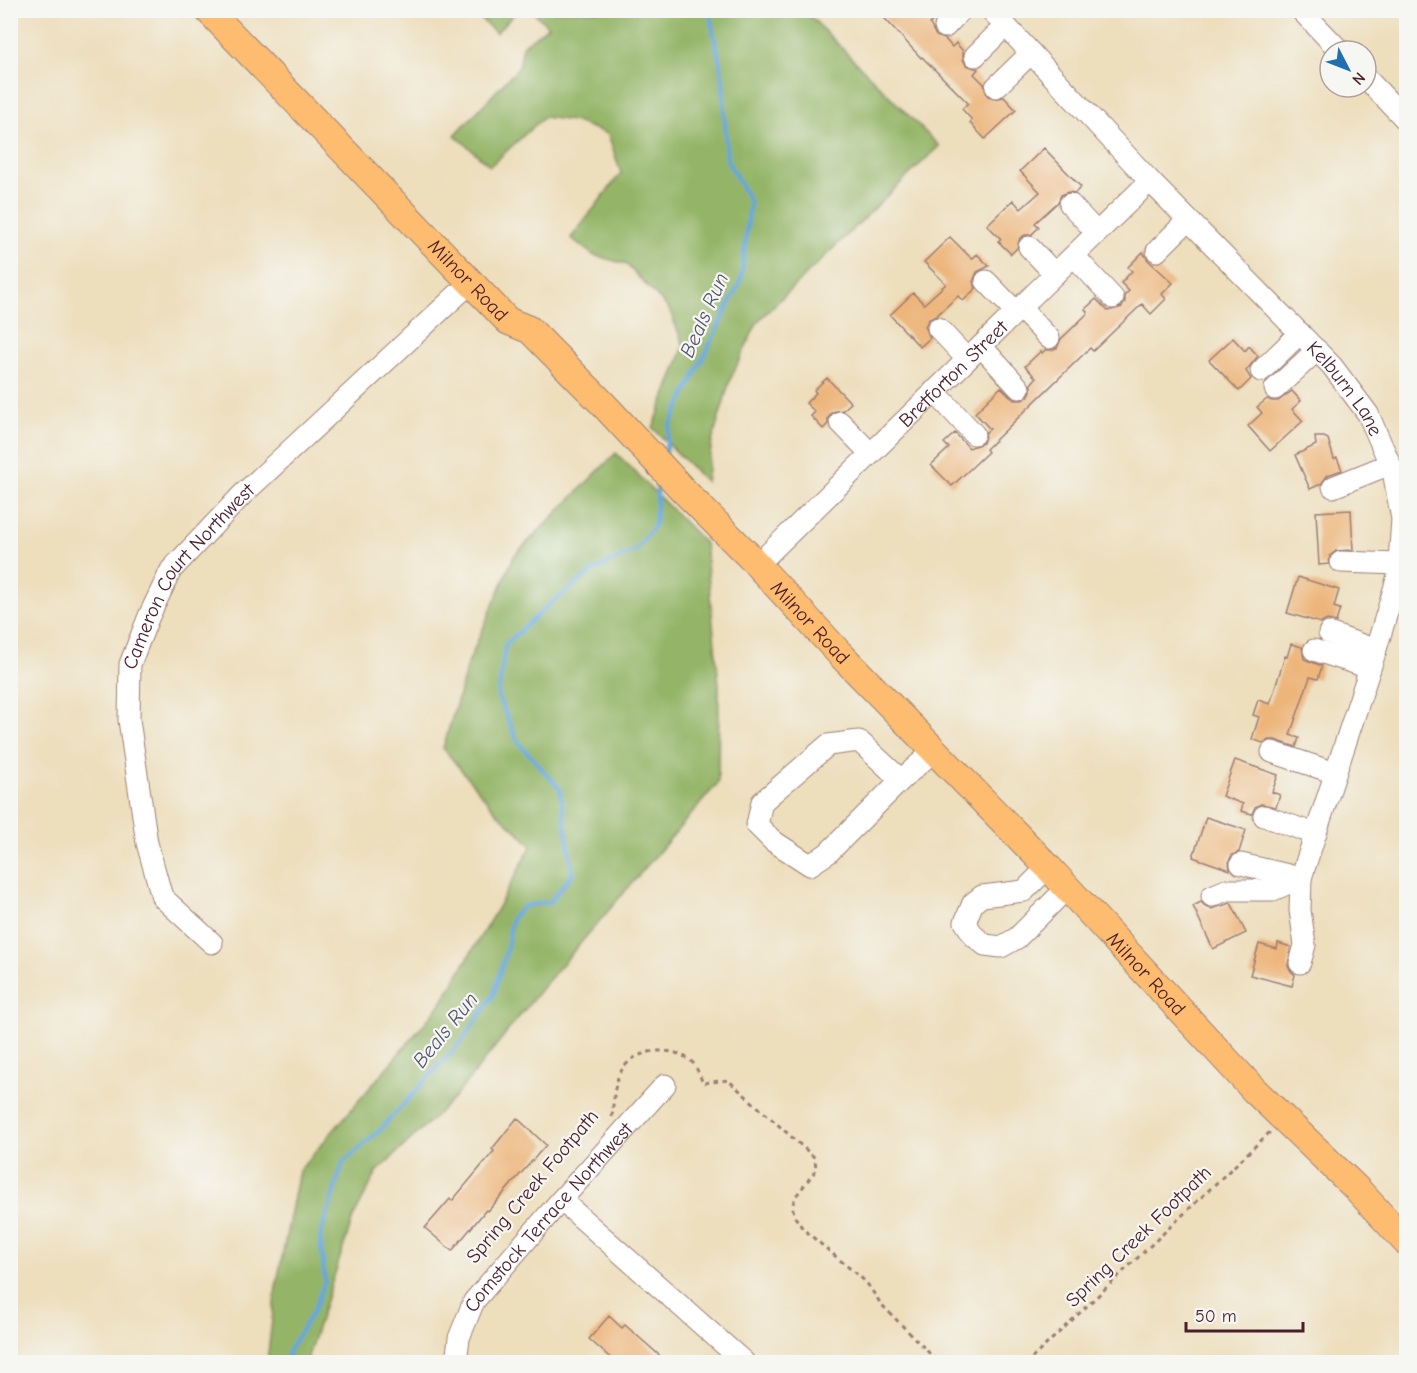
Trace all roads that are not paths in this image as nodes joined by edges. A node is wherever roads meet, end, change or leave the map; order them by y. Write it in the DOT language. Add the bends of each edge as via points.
graph roads {
  1 [pos="208,10"];
  2 [pos="961,10"];
  3 [pos="1301,10"];
  4 [pos="998,18"];
  5 [pos="945,27"];
  6 [pos="1329,39"];
  7 [pos="1031,53"];
  8 [pos="975,56"];
  9 [pos="996,87"];
  10 [pos="1378,90"];
  11 [pos="1407,120"];
  12 [pos="1150,181"];
  13 [pos="1070,204"];
  14 [pos="1188,220"];
  15 [pos="1097,233"];
  16 [pos="1029,248"];
  17 [pos="1157,251"];
  18 [pos="1074,256"];
  19 [pos="1055,274"];
  20 [pos="471,282"];
  21 [pos="986,282"];
  22 [pos="1113,298"];
  23 [pos="1018,310"];
  24 [pos="938,328"];
  25 [pos="1300,333"];
  26 [pos="1049,338"];
  27 [pos="1317,350"];
  28 [pos="974,353"];
  29 [pos="1261,371"];
  30 [pos="1019,388"];
  31 [pos="1275,389"];
  32 [pos="934,391"];
  33 [pos="840,422"];
  34 [pos="974,434"];
  35 [pos="870,453"];
  36 [pos="1390,464"];
  37 [pos="1333,487"];
  38 [pos="1404,519"];
  39 [pos="1341,562"];
  40 [pos="1399,564"];
  41 [pos="757,565"];
  42 [pos="1329,633"];
  43 [pos="1314,650"];
  44 [pos="1373,659"];
  45 [pos="935,750"];
  46 [pos="1272,752"];
  47 [pos="1335,773"];
  48 [pos="901,780"];
  49 [pos="1264,816"];
  50 [pos="1315,834"];
  51 [pos="1241,864"];
  52 [pos="1048,867"];
  53 [pos="1301,878"];
  54 [pos="1067,888"];
  55 [pos="1212,896"];
  56 [pos="212,943"];
  57 [pos="1300,963"];
  58 [pos="665,1085"];
  59 [pos="561,1200"];
  60 [pos="1407,1242"];
  61 [pos="456,1362"];
  62 [pos="744,1362"];
  1 -- 20 [label="main road, Milnor Road"];
  2 -- 5 [label="street"];
  3 -- 6 [label="street"];
  4 -- 7 [label="street, Kelburn Lane"];
  4 -- 8 [label="street"];
  7 -- 9 [label="street"];
  7 -- 12 [label="street, Kelburn Lane"];
  10 -- 11 [label="street"];
  12 -- 14 [label="street, Kelburn Lane"];
  12 -- 15 [label="street, Bretforton Street"];
  13 -- 15 [label="street"];
  14 -- 17 [label="street"];
  14 -- 25 [label="street, Kelburn Lane"];
  15 -- 18 [label="street, Bretforton Street"];
  16 -- 19 [label="street"];
  18 -- 19 [label="street, Bretforton Street"];
  18 -- 22 [label="street"];
  19 -- 23 [label="street, Bretforton Street"];
  20 -- 41 [label="main road, Milnor Road" via="508,321 530,330"];
  20 -- 56 [label="street, Cameron Court Northwest" via="243,495 171,570 148,616 130,664 129,720 147,843 162,897"];
  21 -- 23 [label="street"];
  23 -- 26 [label="street"];
  23 -- 28 [label="street, Bretforton Street"];
  24 -- 28 [label="street"];
  25 -- 27 [label="street, Kelburn Lane"];
  25 -- 29 [label="street"];
  27 -- 31 [label="street"];
  27 -- 36 [label="street, Kelburn Lane" via="1368,414"];
  28 -- 30 [label="street"];
  28 -- 32 [label="street, Bretforton Street"];
  32 -- 34 [label="street"];
  32 -- 35 [label="street, Bretforton Street"];
  33 -- 35 [label="street"];
  35 -- 41 [label="street, Bretforton Street"];
  36 -- 37 [label="street"];
  36 -- 38 [label="street, Kelburn Lane"];
  38 -- 40 [label="street, Kelburn Lane"];
  39 -- 40 [label="street"];
  40 -- 44 [label="street, Kelburn Lane"];
  41 -- 45 [label="main road, Milnor Road"];
  42 -- 44 [label="street"];
  43 -- 44 [label="street"];
  44 -- 47 [label="street, Kelburn Lane"];
  45 -- 48 [label="street"];
  45 -- 52 [label="main road, Milnor Road"];
  46 -- 47 [label="street"];
  47 -- 50 [label="street, Kelburn Lane"];
  48 -- 48 [label="street" via="828,853 810,865 773,841 757,825 762,802 828,745 859,741"];
  49 -- 50 [label="street"];
  50 -- 53 [label="street, Kelburn Lane"];
  51 -- 53 [label="street"];
  52 -- 54 [label="main road, Milnor Road"];
  52 -- 54 [label="street" via="1024,891 982,896 973,903 965,922 974,936 985,945 1001,947 1017,938"];
  53 -- 55 [label="street" via="1273,890 1226,890"];
  53 -- 57 [label="street, Kelburn Lane" via="1305,945"];
  54 -- 60 [label="main road, Milnor Road" via="1246,1083"];
  58 -- 59 [label="street, Comstock Terrace Northwest"];
  59 -- 61 [label="street, Comstock Terrace Northwest" via="474,1301 459,1338"];
  59 -- 62 [label="street"];
}
